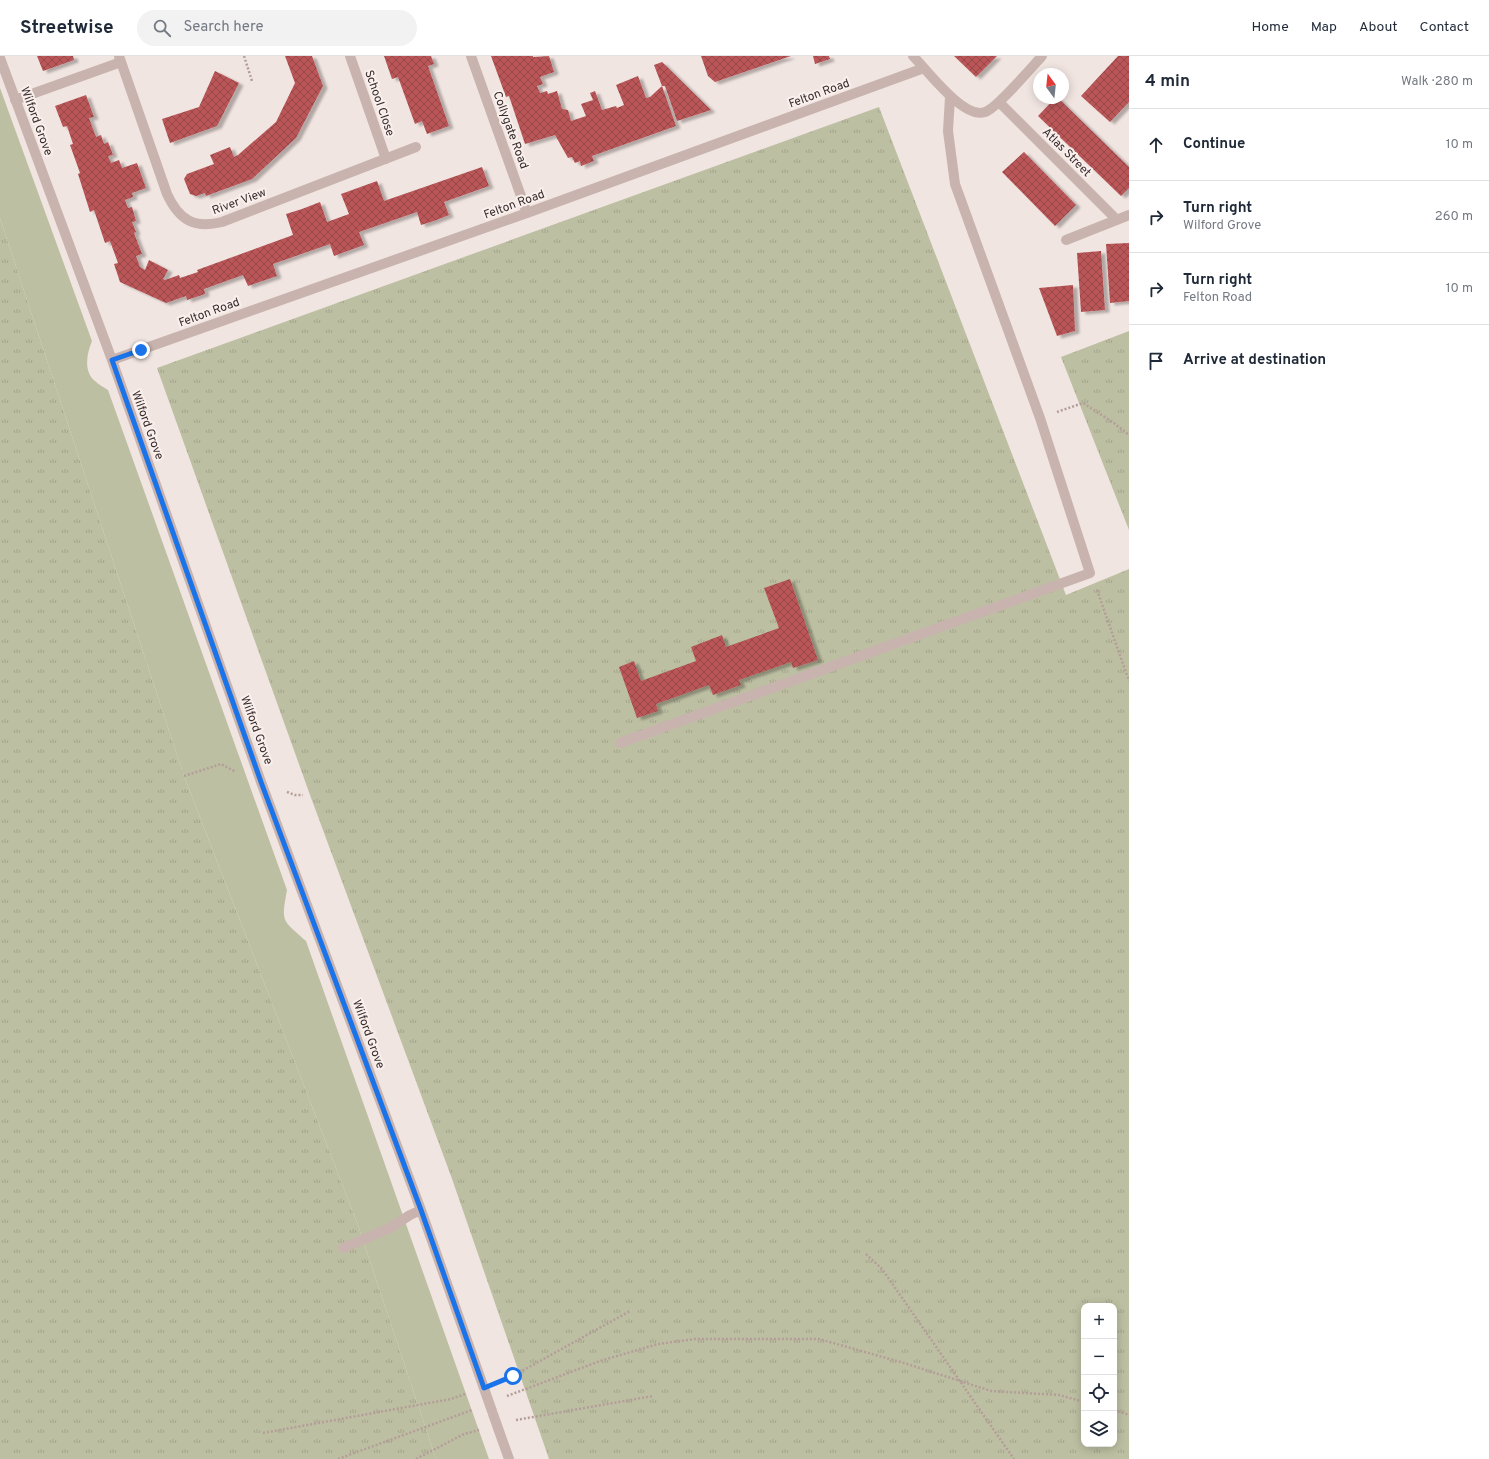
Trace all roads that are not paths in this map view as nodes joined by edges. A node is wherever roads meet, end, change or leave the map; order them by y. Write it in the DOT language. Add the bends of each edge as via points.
graph roads {
  1 [pos="350,56"];
  2 [pos="471,56"];
  3 [pos="913,56"];
  4 [pos="1042,56"];
  5 [pos="0,58"];
  6 [pos="120,59"];
  7 [pos="924,68"];
  8 [pos="950,97"];
  9 [pos="15,100"];
  10 [pos="998,102"];
  11 [pos="416,148"];
  12 [pos="386,159"];
  13 [pos="527,213"];
  14 [pos="1129,215"];
  15 [pos="1117,220"];
  16 [pos="1066,240"];
  17 [pos="112,360"];
  18 [pos="620,743"];
  19 [pos="421,1210"];
  20 [pos="343,1248"];
  21 [pos="509,1459"];
  1 -- 12 [label="street, School Close"];
  2 -- 13 [label="street, Collygate Road"];
  3 -- 7 [label="street"];
  4 -- 10 [label="street"];
  5 -- 9 [label="street, Wilford Grove"];
  6 -- 9 [label="street, River View"];
  6 -- 12 [label="street, River View" via="172,206 188,221 210,225 222,222"];
  7 -- 8 [label="street"];
  7 -- 13 [label="street, Felton Road"];
  8 -- 10 [label="street" via="971,112 980,114"];
  8 -- 18 [label="street" via="948,131 955,184 1040,418 1090,573"];
  9 -- 17 [label="street, Wilford Grove"];
  10 -- 15 [label="street, Atlas Street"];
  11 -- 12 [label="street, River View"];
  13 -- 17 [label="street, Felton Road"];
  14 -- 15 [label="street"];
  15 -- 16 [label="street"];
  17 -- 19 [label="street, Wilford Grove" via="261,782"];
  19 -- 20 [label="street" via="390,1228"];
  19 -- 21 [label="street, Wilford Grove"];
}
